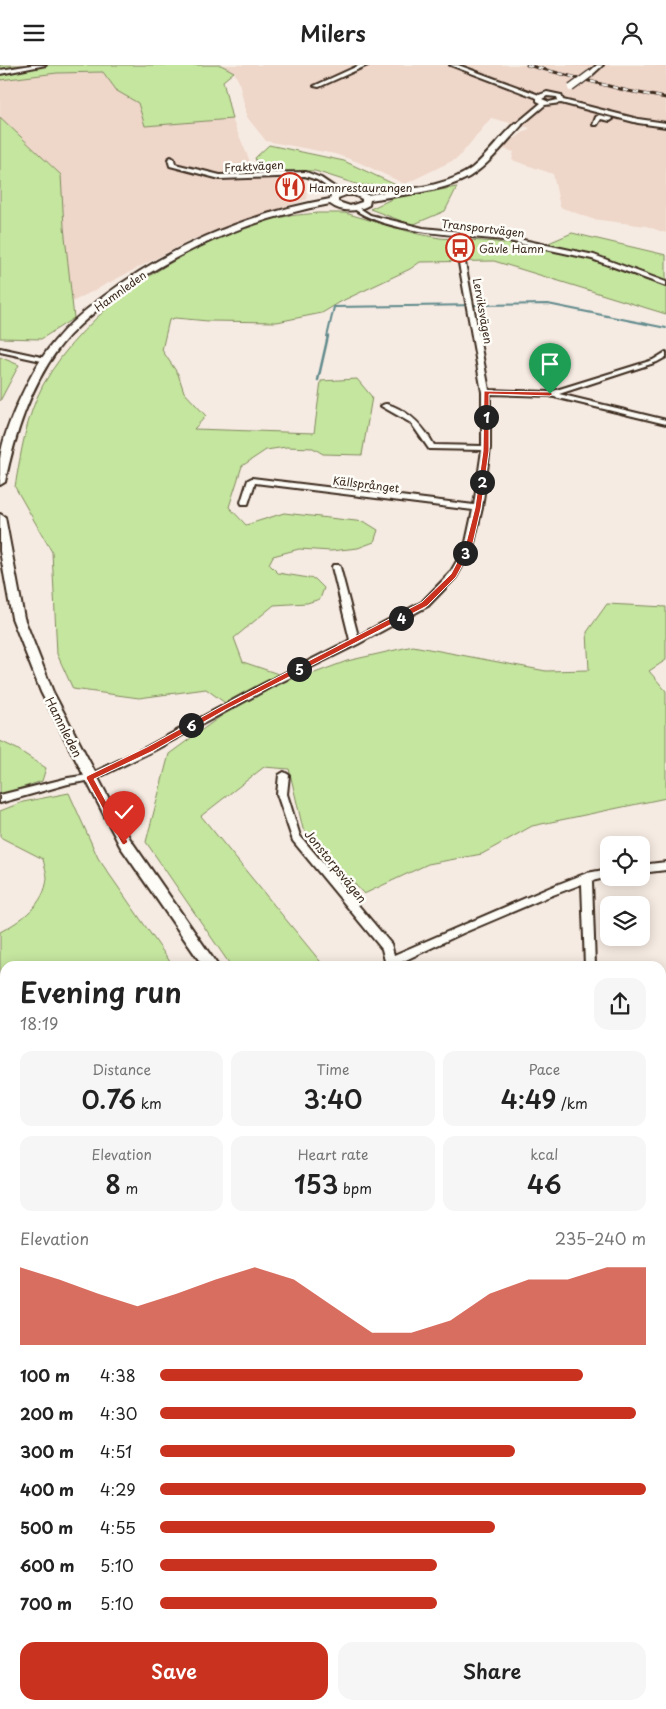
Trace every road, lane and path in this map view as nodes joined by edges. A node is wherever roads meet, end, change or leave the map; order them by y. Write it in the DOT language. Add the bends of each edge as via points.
graph roads {
  1 [pos="43,65"];
  2 [pos="365,65"];
  3 [pos="452,65"];
  4 [pos="600,65"];
  5 [pos="0,72"];
  6 [pos="317,86"];
  7 [pos="539,97"];
  8 [pos="560,99"];
  9 [pos="544,103"];
  10 [pos="640,121"];
  11 [pos="595,124"];
  12 [pos="518,125"];
  13 [pos="666,125"];
  14 [pos="171,159"];
  15 [pos="319,179"];
  16 [pos="351,192"];
  17 [pos="340,193"];
  18 [pos="366,198"];
  19 [pos="332,201"];
  20 [pos="356,208"];
  21 [pos="457,234"];
  22 [pos="666,284"];
  23 [pos="0,350"];
  24 [pos="666,354"];
  25 [pos="46,360"];
  26 [pos="486,393"];
  27 [pos="550,394"];
  28 [pos="385,406"];
  29 [pos="666,422"];
  30 [pos="486,447"];
  31 [pos="0,482"];
  32 [pos="245,502"];
  33 [pos="478,508"];
  34 [pos="0,517"];
  35 [pos="336,567"];
  36 [pos="355,642"];
  37 [pos="284,775"];
  38 [pos="90,778"];
  39 [pos="0,799"];
  40 [pos="666,866"];
  41 [pos="650,868"];
  42 [pos="600,875"];
  43 [pos="587,877"];
  44 [pos="207,961"];
  45 [pos="389,961"];
  46 [pos="395,961"];
  47 [pos="590,961"];
  1 -- 5 [label="street"];
  2 -- 6 [label="street"];
  3 -- 7 [label="street"];
  4 -- 8 [label="street, bridge"];
  7 -- 8 [label="street" via="550,94"];
  7 -- 9 [label="street" via="538,100"];
  8 -- 9 [label="street" via="556,104"];
  8 -- 10 [label="street"];
  9 -- 12 [label="street"];
  10 -- 11 [label="street" via="634,123 599,117"];
  10 -- 13 [label="street"];
  12 -- 18 [label="main road" via="465,176"];
  14 -- 15 [label="street, Fraktvägen" via="172,165 209,176 299,173"];
  15 -- 16 [label="street"];
  15 -- 17 [label="street, Fraktvägen"];
  16 -- 17 [label="main road"];
  16 -- 18 [label="main road"];
  17 -- 19 [label="main road"];
  18 -- 20 [label="main road" via="364,205"];
  19 -- 20 [label="main road" via="340,207"];
  19 -- 25 [label="main road, Hamnleden" via="289,209 177,253 112,294 75,326"];
  20 -- 21 [label="street, Transportvägen" via="368,216 395,224"];
  21 -- 22 [label="street, Transportvägen" via="504,238 594,257"];
  21 -- 26 [label="street, Lerviksvägen"];
  23 -- 25 [label="street"];
  24 -- 27 [label="street" via="655,361"];
  25 -- 31 [label="main road, Hamnleden" via="24,397 7,445"];
  26 -- 27 [label="street"];
  26 -- 30 [label="street, Lerviksvägen"];
  27 -- 29 [label="street"];
  28 -- 30 [label="street" via="410,418 425,433 432,447"];
  30 -- 33 [label="street, Lerviksvägen"];
  32 -- 33 [label="street, Källsprånget" via="252,480"];
  33 -- 36 [label="street, Lerviksvägen" via="468,547 453,575 439,591 425,604"];
  34 -- 38 [label="main road, Hamnleden" via="18,619 47,692"];
  35 -- 36 [label="street"];
  36 -- 38 [label="street, Lerviksvägen"];
  37 -- 45 [label="street, Jonstorpsvägen" via="282,794 296,838 387,947"];
  38 -- 39 [label="street, Lerviksvägen"];
  38 -- 44 [label="main road, Hamnleden" via="124,842"];
  40 -- 41 [label="street"];
  42 -- 43 [label="street, Jonstorpsvägen"];
  43 -- 46 [label="street, Jonstorpsvägen" via="441,938"];
  43 -- 47 [label="street"];
}
